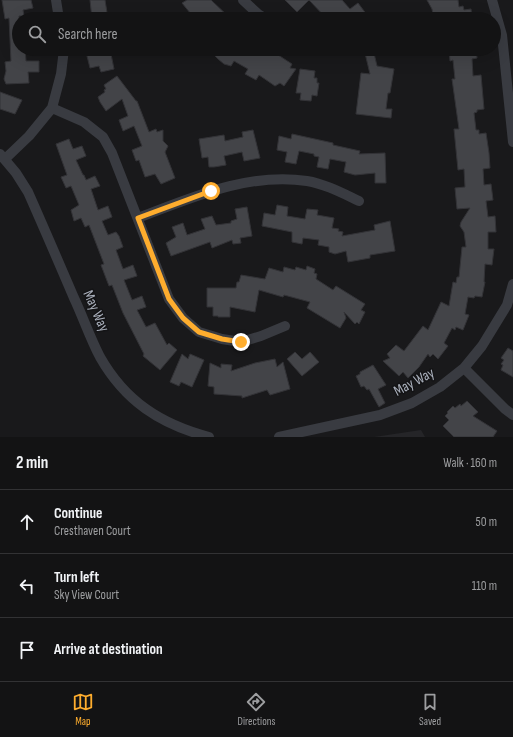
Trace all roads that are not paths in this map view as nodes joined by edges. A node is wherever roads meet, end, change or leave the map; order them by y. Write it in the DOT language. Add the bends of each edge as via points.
graph roads {
  1 [pos="56,0"];
  2 [pos="243,0"];
  3 [pos="492,0"];
  4 [pos="58,12"];
  5 [pos="256,12"];
  6 [pos="495,12"];
  7 [pos="501,32"];
  8 [pos="63,56"];
  9 [pos="52,108"];
  10 [pos="513,142"];
  11 [pos="2,157"];
  12 [pos="359,200"];
  13 [pos="138,218"];
  14 [pos="513,284"];
  15 [pos="285,326"];
  16 [pos="464,368"];
  17 [pos="513,415"];
  18 [pos="209,437"];
  19 [pos="279,437"];
  1 -- 4 [label="street"];
  2 -- 5 [label="street"];
  3 -- 6 [label="street"];
  7 -- 10 [label="street"];
  8 -- 9 [label="street"];
  9 -- 11 [label="street" via="29,136"];
  9 -- 13 [label="street" via="84,122 103,137"];
  11 -- 18 [label="street, May Way" via="28,192 99,356 117,383 137,403 159,418"];
  12 -- 13 [label="street" via="307,181 276,180 211,191"];
  13 -- 15 [label="street" via="169,299 183,318 199,332 241,342"];
  14 -- 16 [label="street, May Way" via="500,317 482,346"];
  16 -- 17 [label="street"];
  16 -- 19 [label="street, May Way" via="412,404 380,415"];
}
